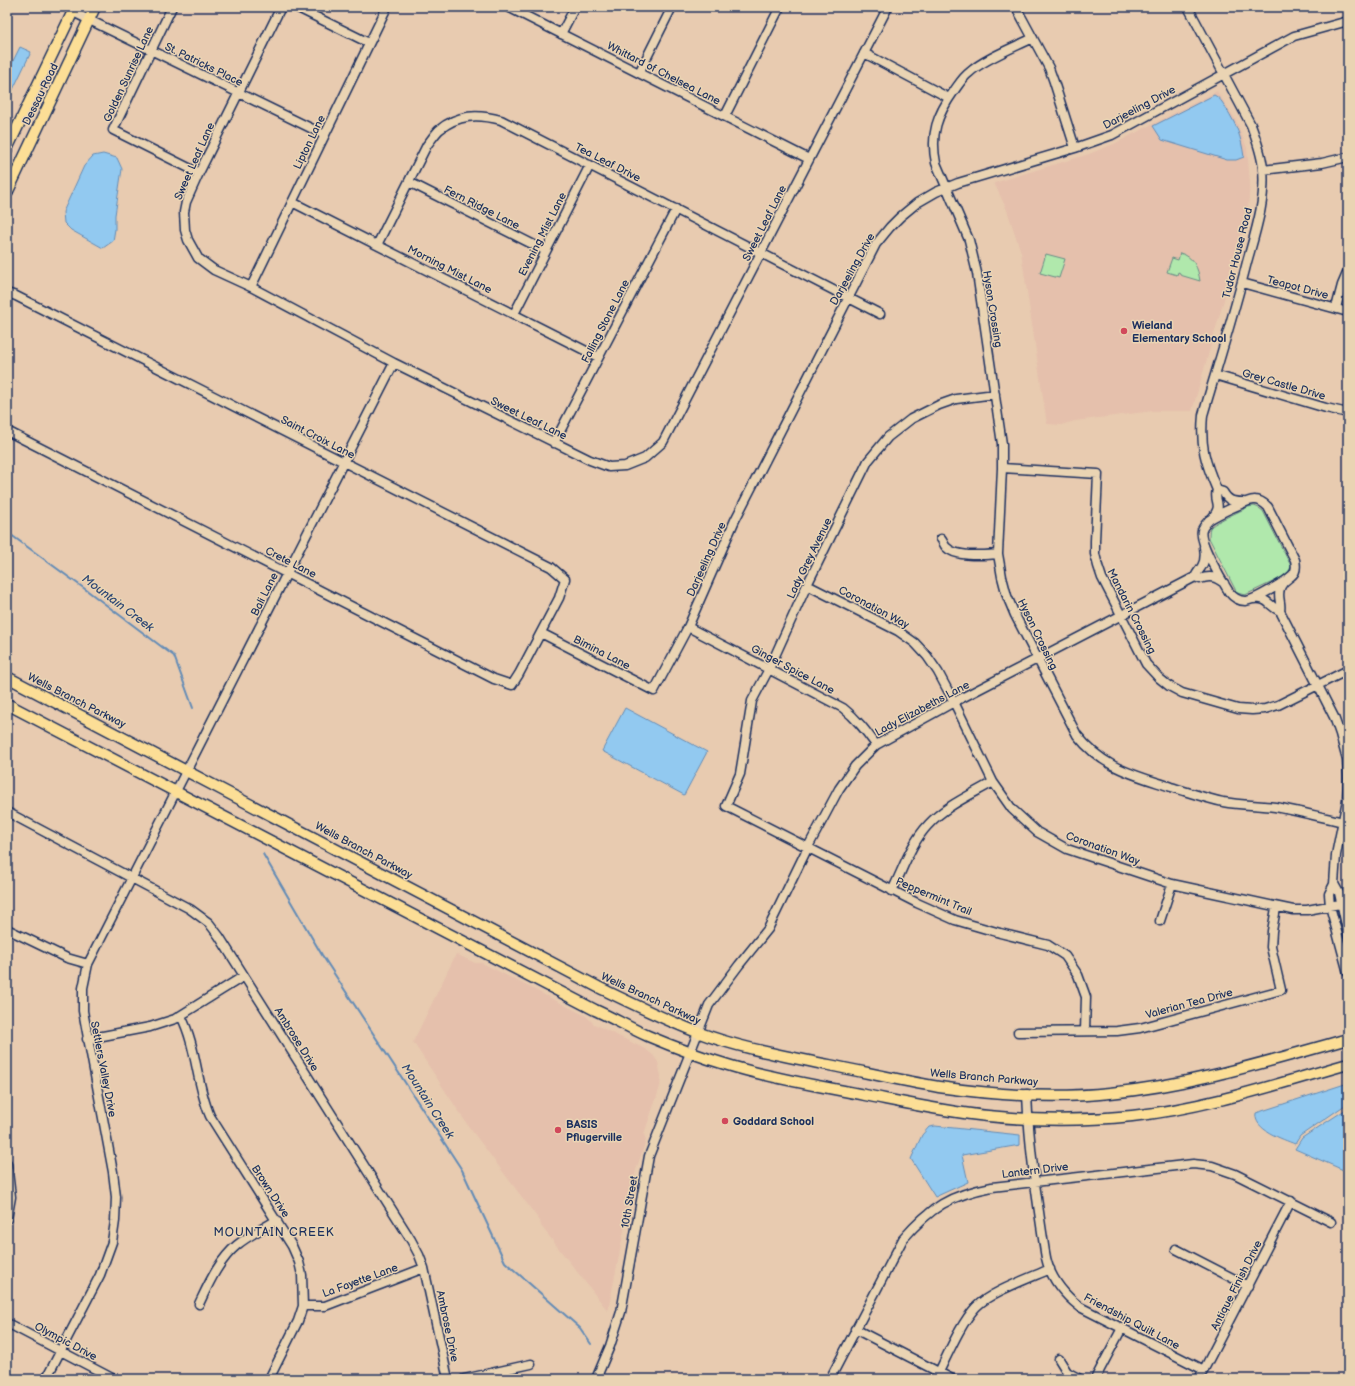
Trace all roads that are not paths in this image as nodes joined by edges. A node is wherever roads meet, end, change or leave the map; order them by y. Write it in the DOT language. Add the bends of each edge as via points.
graph roads {
  1 [pos="95,7"];
  2 [pos="172,7"];
  3 [pos="280,7"];
  4 [pos="296,7"];
  5 [pos="387,7"];
  6 [pos="508,7"];
  7 [pos="575,7"];
  8 [pos="672,7"];
  9 [pos="780,7"];
  10 [pos="888,7"];
  11 [pos="1016,7"];
  12 [pos="1188,7"];
  13 [pos="74,10"];
  14 [pos="89,20"];
  15 [pos="1348,21"];
  16 [pos="561,34"];
  17 [pos="1032,38"];
  18 [pos="369,43"];
  19 [pos="152,50"];
  20 [pos="864,53"];
  21 [pos="639,73"];
  22 [pos="1224,74"];
  23 [pos="238,93"];
  24 [pos="949,98"];
  25 [pos="725,116"];
  26 [pos="325,135"];
  27 [pos="1075,148"];
  28 [pos="7,149"];
  29 [pos="1348,157"];
  30 [pos="809,160"];
  31 [pos="590,165"];
  32 [pos="1263,170"];
  33 [pos="199,173"];
  34 [pos="408,182"];
  35 [pos="946,187"];
  36 [pos="7,193"];
  37 [pos="292,202"];
  38 [pos="676,209"];
  39 [pos="378,245"];
  40 [pos="546,251"];
  41 [pos="762,253"];
  42 [pos="1348,271"];
  43 [pos="1242,283"];
  44 [pos="251,288"];
  45 [pos="7,293"];
  46 [pos="848,298"];
  47 [pos="1336,308"];
  48 [pos="1348,312"];
  49 [pos="514,314"];
  50 [pos="880,314"];
  51 [pos="598,357"];
  52 [pos="394,363"];
  53 [pos="1215,375"];
  54 [pos="995,394"];
  55 [pos="1348,413"];
  56 [pos="7,431"];
  57 [pos="554,443"];
  58 [pos="343,462"];
  59 [pos="1002,468"];
  60 [pos="1217,490"];
  61 [pos="1245,502"];
  62 [pos="1212,518"];
  63 [pos="942,539"];
  64 [pos="1204,545"];
  65 [pos="998,554"];
  66 [pos="288,573"];
  67 [pos="1195,577"];
  68 [pos="1285,581"];
  69 [pos="1224,583"];
  70 [pos="807,585"];
  71 [pos="1251,599"];
  72 [pos="1280,611"];
  73 [pos="1121,616"];
  74 [pos="688,627"];
  75 [pos="541,633"];
  76 [pos="1038,660"];
  77 [pos="769,669"];
  78 [pos="1348,670"];
  79 [pos="7,677"];
  80 [pos="1318,685"];
  81 [pos="654,691"];
  82 [pos="954,702"];
  83 [pos="7,704"];
  84 [pos="876,745"];
  85 [pos="187,771"];
  86 [pos="993,782"];
  87 [pos="176,792"];
  88 [pos="726,806"];
  89 [pos="7,812"];
  90 [pos="1343,822"];
  91 [pos="808,847"];
  92 [pos="131,878"];
  93 [pos="1172,884"];
  94 [pos="1334,884"];
  95 [pos="892,891"];
  96 [pos="1340,904"];
  97 [pos="1330,906"];
  98 [pos="1276,908"];
  99 [pos="1160,921"];
  100 [pos="7,929"];
  101 [pos="1348,934"];
  102 [pos="88,964"];
  103 [pos="1348,973"];
  104 [pos="244,976"];
  105 [pos="181,1016"];
  106 [pos="1018,1032"];
  107 [pos="1086,1032"];
  108 [pos="698,1033"];
  109 [pos="87,1039"];
  110 [pos="1348,1039"];
  111 [pos="690,1052"];
  112 [pos="1348,1064"];
  113 [pos="1027,1094"];
  114 [pos="1028,1119"];
  115 [pos="7,1163"];
  116 [pos="1035,1181"];
  117 [pos="1292,1201"];
  118 [pos="7,1219"];
  119 [pos="277,1220"];
  120 [pos="1331,1222"];
  121 [pos="1176,1249"];
  122 [pos="424,1268"];
  123 [pos="1050,1269"];
  124 [pos="1248,1286"];
  125 [pos="199,1304"];
  126 [pos="302,1306"];
  127 [pos="7,1323"];
  128 [pos="1122,1328"];
  129 [pos="855,1329"];
  130 [pos="60,1350"];
  131 [pos="1059,1359"];
  132 [pos="531,1364"];
  133 [pos="1204,1370"];
  134 [pos="939,1372"];
  135 [pos="46,1379"];
  136 [pos="114,1379"];
  137 [pos="270,1379"];
  138 [pos="448,1379"];
  139 [pos="464,1379"];
  140 [pos="596,1379"];
  141 [pos="830,1379"];
  142 [pos="952,1379"];
  143 [pos="1080,1379"];
  144 [pos="1095,1379"];
  145 [pos="1199,1379"];
  1 -- 14 [label="main road, Dessau Road"];
  2 -- 19 [label="street, Golden Sunrise Lane"];
  3 -- 23 [label="street, Sweet Leaf Lane"];
  4 -- 18 [label="street"];
  5 -- 18 [label="street, Lipton Lane"];
  6 -- 16 [label="street, Whittard of Chelsea Lane"];
  7 -- 16 [label="street"];
  8 -- 21 [label="street"];
  9 -- 25 [label="street"];
  10 -- 20 [label="street, Sweet Leaf Lane"];
  11 -- 17 [label="street"];
  12 -- 22 [label="street, Tudor House Road"];
  13 -- 14 [label="street, St. Patricks Place"];
  13 -- 28 [label="main road, Dessau Road"];
  14 -- 19 [label="street, St. Patricks Place"];
  14 -- 36 [label="main road, Dessau Road"];
  15 -- 22 [label="street, Darjeeling Drive" via="1294,36"];
  16 -- 21 [label="street, Whittard of Chelsea Lane"];
  17 -- 24 [label="street, Hyson Crossing" via="970,72"];
  17 -- 27 [label="street" via="1049,68"];
  18 -- 26 [label="street, Lipton Lane"];
  19 -- 23 [label="street, St. Patricks Place"];
  19 -- 33 [label="street, Golden Sunrise Lane" via="113,130"];
  20 -- 24 [label="street"];
  20 -- 30 [label="street, Sweet Leaf Lane"];
  21 -- 25 [label="street, Whittard of Chelsea Lane"];
  22 -- 27 [label="street, Darjeeling Drive" via="1112,135"];
  22 -- 32 [label="street, Tudor House Road" via="1251,125"];
  23 -- 26 [label="street, St. Patricks Place"];
  23 -- 33 [label="street, Sweet Leaf Lane"];
  24 -- 35 [label="street, Hyson Crossing" via="934,131 933,150"];
  25 -- 30 [label="street, Whittard of Chelsea Lane"];
  26 -- 37 [label="street, Lipton Lane"];
  27 -- 35 [label="street, Darjeeling Drive"];
  29 -- 32 [label="street" via="1322,163"];
  30 -- 41 [label="street, Sweet Leaf Lane"];
  31 -- 34 [label="street, Tea Leaf Drive" via="501,120 486,116 470,116 438,130 427,145"];
  31 -- 38 [label="street, Tea Leaf Drive"];
  31 -- 40 [label="street, Evening Mist Lane"];
  32 -- 43 [label="street, Tudor House Road" via="1260,212"];
  33 -- 44 [label="street, Sweet Leaf Lane" via="184,212 188,240 198,258 214,270"];
  34 -- 39 [label="street, Tea Leaf Drive"];
  34 -- 40 [label="street, Fern Ridge Lane"];
  35 -- 46 [label="street, Darjeeling Drive" via="917,203 890,227 876,244"];
  35 -- 54 [label="street, Hyson Crossing" via="969,240 977,273"];
  37 -- 39 [label="street, Morning Mist Lane"];
  37 -- 44 [label="street, Lipton Lane"];
  38 -- 41 [label="street, Tea Leaf Drive"];
  38 -- 51 [label="street, Falling Stone Lane"];
  39 -- 49 [label="street, Morning Mist Lane"];
  40 -- 49 [label="street, Evening Mist Lane"];
  41 -- 46 [label="street, Tea Leaf Drive"];
  41 -- 57 [label="street, Sweet Leaf Lane" via="663,442 645,458 625,466 609,467"];
  42 -- 47 [label="street"];
  43 -- 47 [label="street, Teapot Drive"];
  43 -- 53 [label="street, Tudor House Road"];
  44 -- 52 [label="street, Sweet Leaf Lane"];
  45 -- 58 [label="street, Saint Croix Lane"];
  46 -- 50 [label="street, Tea Leaf Drive"];
  46 -- 74 [label="street, Darjeeling Drive" via="735,520"];
  47 -- 48 [label="street, Teapot Drive"];
  49 -- 51 [label="street, Morning Mist Lane"];
  51 -- 57 [label="street, Falling Stone Lane"];
  52 -- 57 [label="street, Sweet Leaf Lane"];
  52 -- 58 [label="street, Bali Lane"];
  53 -- 55 [label="street, Grey Castle Drive"];
  53 -- 60 [label="street, Tudor House Road" via="1203,415 1201,433 1205,459"];
  54 -- 59 [label="street, Hyson Crossing" via="1002,444"];
  54 -- 70 [label="street, Lady Grey Avenue" via="956,399 939,405 911,419 888,437 868,461"];
  56 -- 66 [label="street, Crete Lane"];
  58 -- 66 [label="street, Bali Lane"];
  58 -- 75 [label="street, Saint Croix Lane" via="556,571 565,579 559,598"];
  59 -- 65 [label="street, Hyson Crossing"];
  59 -- 73 [label="street, Mandarin Crossing" via="1098,474 1095,554 1102,578"];
  60 -- 61 [label="street, Tudor House Road" via="1223,492 1230,501"];
  60 -- 62 [label="street, Tudor House Road" via="1215,495 1219,506"];
  61 -- 62 [label="street, Tudor House Road"];
  61 -- 68 [label="street, Tudor House Road" via="1254,500 1268,507 1295,560 1294,572 1291,578"];
  62 -- 64 [label="street, Tudor House Road" via="1202,530"];
  63 -- 65 [label="street" via="946,547 958,554"];
  64 -- 67 [label="street" via="1204,560"];
  64 -- 69 [label="street, Tudor House Road"];
  65 -- 76 [label="street, Hyson Crossing" via="1007,596"];
  66 -- 75 [label="street, Crete Lane" via="494,679 512,685"];
  66 -- 85 [label="street, Bali Lane"];
  67 -- 69 [label="street, Lady Elizabeths Lane" via="1200,579 1212,576"];
  67 -- 73 [label="street, Lady Elizabeths Lane"];
  68 -- 71 [label="street, Tudor House Road"];
  68 -- 72 [label="street, Tudor House Road" via="1279,592"];
  69 -- 71 [label="street, Tudor House Road" via="1238,600"];
  70 -- 77 [label="street, Lady Grey Avenue"];
  70 -- 82 [label="street, Coronation Way" via="898,631 914,643 934,666"];
  71 -- 72 [label="street, Tudor House Road" via="1266,600"];
  72 -- 80 [label="street, Tudor House Road"];
  73 -- 76 [label="street, Lady Elizabeths Lane"];
  73 -- 80 [label="street, Mandarin Crossing" via="1150,669 1169,686 1182,693 1238,709 1252,710 1278,705"];
  74 -- 77 [label="street, Ginger Spice Lane"];
  74 -- 81 [label="street, Darjeeling Drive"];
  75 -- 81 [label="street, Bimina Lane"];
  76 -- 82 [label="street, Lady Elizabeths Lane"];
  76 -- 90 [label="street, Hyson Crossing" via="1077,735 1098,757 1113,766 1130,774 1224,802 1275,808"];
  77 -- 84 [label="street, Ginger Spice Lane" via="843,708 864,727"];
  77 -- 88 [label="street, Lady Grey Avenue" via="752,701 740,774"];
  78 -- 80 [label="street, Mandarin Crossing"];
  79 -- 85 [label="main road, Wells Branch Parkway"];
  80 -- 90 [label="street, Tudor House Road" via="1334,716 1347,760 1347,800"];
  82 -- 84 [label="street, Lady Elizabeths Lane"];
  82 -- 86 [label="street, Coronation Way"];
  83 -- 87 [label="main road"];
  84 -- 91 [label="street, Lady Elizabeths Lane" via="855,766 839,789"];
  85 -- 87 [label="street, Settlers Valley Drive"];
  85 -- 108 [label="main road, Wells Branch Parkway" via="598,987"];
  86 -- 93 [label="street, Coronation Way" via="1012,809 1037,832 1067,849"];
  86 -- 95 [label="street" via="947,808 928,825 914,845"];
  87 -- 92 [label="street, Settlers Valley Drive"];
  87 -- 111 [label="main road" via="595,1010 646,1035"];
  88 -- 91 [label="street, Peppermint Trail"];
  89 -- 92 [label="street, Ambrose Drive"];
  90 -- 94 [label="street, Tudor House Road"];
  91 -- 95 [label="street, Peppermint Trail"];
  91 -- 108 [label="street, Lady Elizabeths Lane" via="768,930 709,1005"];
  92 -- 102 [label="street, Settlers Valley Drive"];
  92 -- 104 [label="street, Ambrose Drive" via="202,918 219,936"];
  93 -- 98 [label="street, Coronation Way"];
  93 -- 99 [label="street"];
  94 -- 96 [label="street, Tudor House Road"];
  94 -- 97 [label="street, Tudor House Road" via="1329,894"];
  95 -- 107 [label="street, Peppermint Trail" via="955,920 1048,945 1065,956 1078,975 1086,997"];
  96 -- 97 [label="street, Coronation Way"];
  96 -- 101 [label="street, Tudor House Road"];
  97 -- 98 [label="street, Coronation Way" via="1307,910"];
  97 -- 103 [label="street, Tudor House Road"];
  98 -- 107 [label="street, Valerian Tea Drive" via="1271,947 1281,990 1140,1028"];
  100 -- 102 [label="street" via="66,958"];
  102 -- 109 [label="street, Settlers Valley Drive" via="82,1011"];
  104 -- 105 [label="street"];
  104 -- 122 [label="street, Ambrose Drive" via="411,1240"];
  105 -- 109 [label="street" via="150,1027"];
  105 -- 119 [label="street, Brown Drive" via="191,1042 199,1084 210,1116"];
  106 -- 107 [label="street, Valerian Tea Drive"];
  108 -- 111 [label="street, 10th Street"];
  108 -- 113 [label="main road, Wells Branch Parkway" via="756,1050 938,1086"];
  109 -- 130 [label="street, Settlers Valley Drive" via="113,1172 115,1221 112,1242 100,1275"];
  110 -- 113 [label="main road, Wells Branch Parkway" via="1239,1070 1158,1087 1108,1093"];
  111 -- 114 [label="main road" via="730,1066 764,1074 945,1111"];
  111 -- 140 [label="street, 10th Street" via="649,1156 620,1312 610,1346"];
  112 -- 114 [label="main road" via="1219,1100 1172,1110 1087,1119"];
  113 -- 114 [label="street, Friendship Quilt Lane"];
  114 -- 116 [label="street, Friendship Quilt Lane"];
  115 -- 118 [label="street" via="11,1197"];
  116 -- 117 [label="street, Lantern Drive" via="1193,1164 1212,1166 1235,1174"];
  116 -- 123 [label="street, Friendship Quilt Lane" via="1046,1261"];
  116 -- 129 [label="street, Lantern Drive" via="971,1191 955,1196 931,1211 903,1239"];
  117 -- 120 [label="street, Lantern Drive"];
  117 -- 124 [label="street, Antique Finish Drive"];
  119 -- 125 [label="street" via="238,1244 228,1254 210,1280"];
  119 -- 126 [label="street, Brown Drive" via="299,1262 302,1275"];
  121 -- 124 [label="street"];
  122 -- 126 [label="street, La Fayette Lane" via="325,1306"];
  122 -- 138 [label="street, Ambrose Drive"];
  123 -- 128 [label="street, Friendship Quilt Lane" via="1070,1300"];
  123 -- 134 [label="street" via="999,1292 976,1307 966,1319"];
  124 -- 133 [label="street, Antique Finish Drive"];
  126 -- 137 [label="street, Brown Drive" via="295,1328"];
  127 -- 130 [label="street, Olympic Drive"];
  128 -- 133 [label="street, Friendship Quilt Lane"];
  128 -- 144 [label="street"];
  129 -- 134 [label="street"];
  129 -- 141 [label="street, Lantern Drive"];
  130 -- 135 [label="street, Settlers Valley Drive"];
  130 -- 136 [label="street, Olympic Drive"];
  131 -- 143 [label="street" via="1067,1372"];
  132 -- 139 [label="street"];
  133 -- 145 [label="street, Antique Finish Drive"];
  134 -- 142 [label="street"];
}
